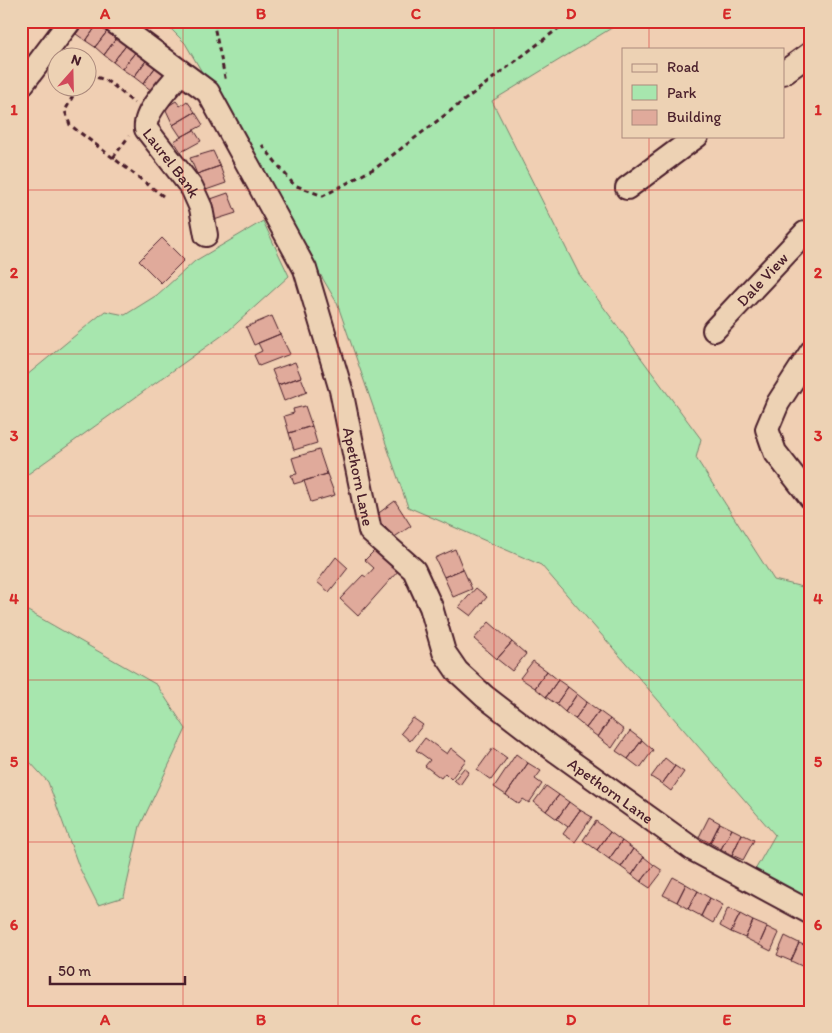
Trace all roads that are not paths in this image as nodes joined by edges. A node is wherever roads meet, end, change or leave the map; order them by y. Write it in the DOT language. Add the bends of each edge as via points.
graph roads {
  1 [pos="70,21"];
  2 [pos="113,21"];
  3 [pos="811,53"];
  4 [pos="181,72"];
  5 [pos="784,72"];
  6 [pos="21,86"];
  7 [pos="694,138"];
  8 [pos="626,188"];
  9 [pos="811,233"];
  10 [pos="206,235"];
  11 [pos="714,330"];
  12 [pos="810,356"];
  13 [pos="811,498"];
  14 [pos="811,913"];
  1 -- 6 [label="street"];
  2 -- 4 [label="street, Apethorn Lane"];
  3 -- 5 [label="street"];
  4 -- 10 [label="street, Laurel Bank" via="148,114 146,129 192,188 202,208"];
  4 -- 14 [label="street, Apethorn Lane" via="208,92 305,269 341,390 370,531 414,570 431,607 444,652 457,671 549,746 686,844"];
  7 -- 8 [label="street"];
  9 -- 11 [label="street, Dale View" via="805,233"];
  12 -- 13 [label="street" via="778,402 767,429 775,452"];
}
